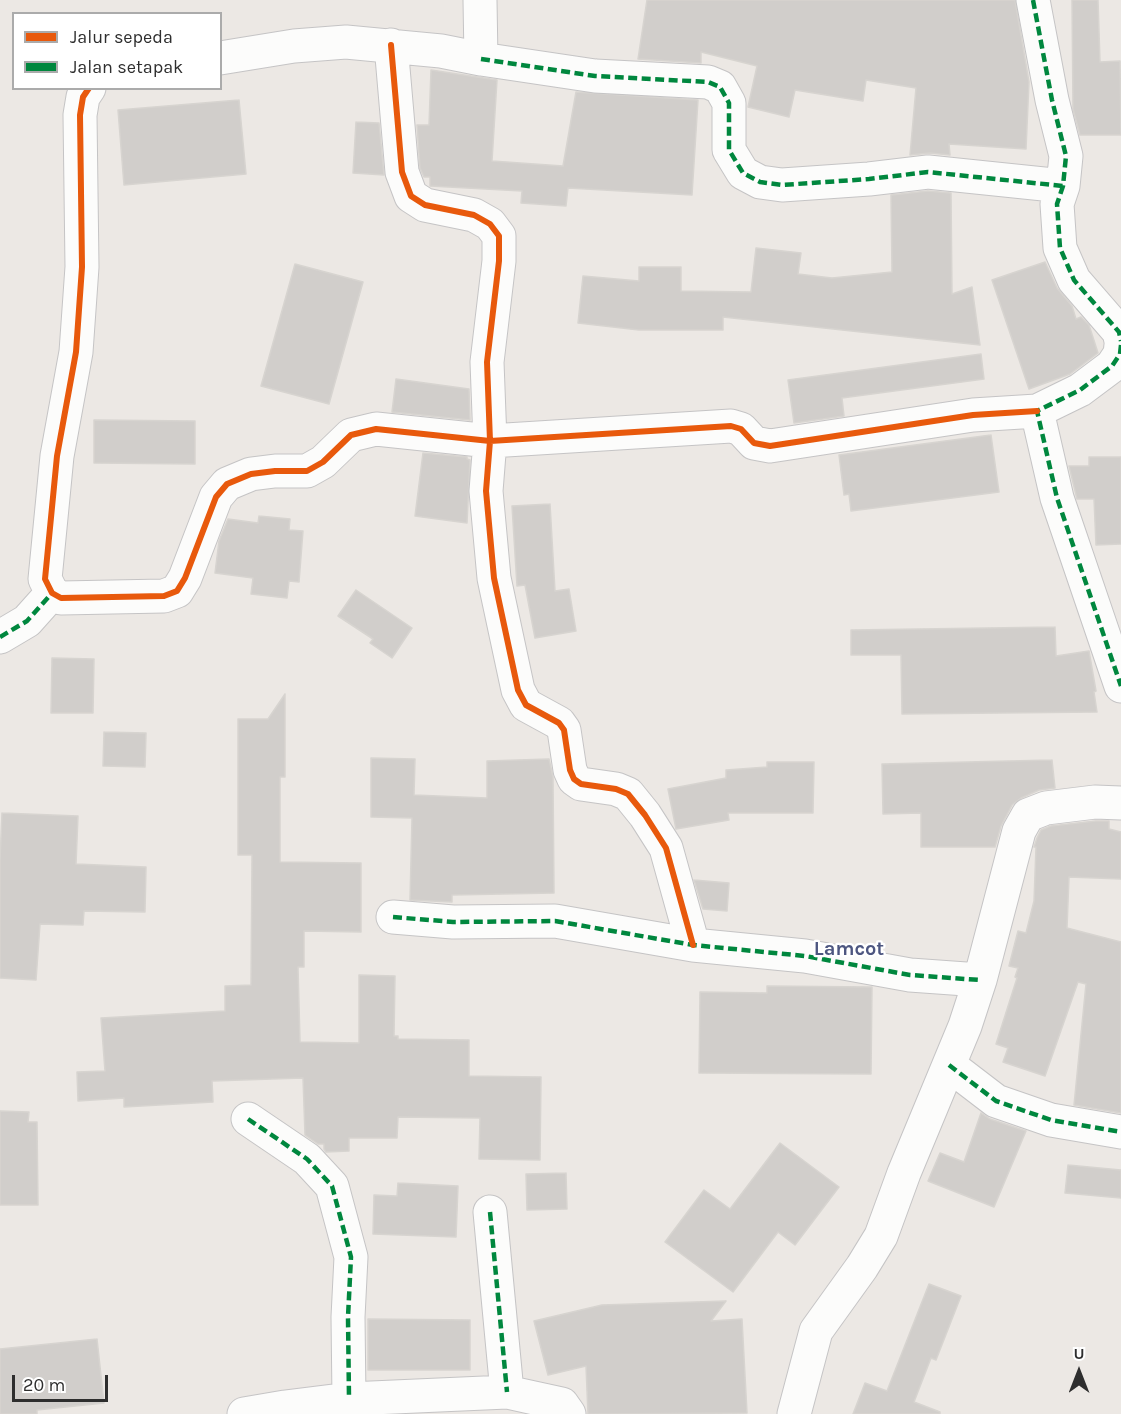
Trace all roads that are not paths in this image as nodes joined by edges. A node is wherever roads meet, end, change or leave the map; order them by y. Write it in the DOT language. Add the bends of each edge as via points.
graph roads {
  1 [pos="480,0"];
  2 [pos="1033,0"];
  3 [pos="390,45"];
  4 [pos="222,58"];
  5 [pos="481,59"];
  6 [pos="87,90"];
  7 [pos="1063,186"];
  8 [pos="1121,343"];
  9 [pos="1037,411"];
  10 [pos="490,441"];
  11 [pos="52,593"];
  12 [pos="0,637"];
  13 [pos="1121,686"];
  14 [pos="1121,803"];
  15 [pos="393,917"];
  16 [pos="693,945"];
  17 [pos="980,980"];
  18 [pos="949,1065"];
  19 [pos="248,1119"];
  20 [pos="1121,1132"];
  21 [pos="490,1212"];
  22 [pos="507,1392"];
  23 [pos="349,1399"];
  24 [pos="244,1414"];
  25 [pos="568,1414"];
  26 [pos="794,1414"];
  1 -- 5 [label="street"];
  2 -- 7 [label="street" via="1066,156"];
  3 -- 4 [label="street" via="346,42"];
  3 -- 5 [label="street"];
  3 -- 10 [label="street" via="402,172 411,196 425,205 474,216 490,224 499,236 487,362"];
  5 -- 7 [label="street" via="595,76 708,82 720,87 729,104 729,150 743,173 760,182 782,185 928,172"];
  6 -- 11 [label="street" via="82,96 80,115 82,267 76,352 57,456 45,579"];
  7 -- 8 [label="street" via="1057,204 1060,248 1074,280 1119,332"];
  8 -- 9 [label="street" via="1120,354 1112,366 1080,390"];
  9 -- 10 [label="street" via="973,415 770,446 754,443 741,429 731,426"];
  9 -- 13 [label="street" via="1057,498"];
  10 -- 11 [label="street" via="376,429 351,435 323,462 307,471 251,474 220,490 177,591 150,597 61,598"];
  10 -- 16 [label="street" via="486,491 494,578 518,690 526,705 560,723 574,779 628,794 645,815 666,848"];
  11 -- 12 [label="street" via="27,621"];
  14 -- 17 [label="street" via="1046,808 1028,815 1019,831"];
  15 -- 16 [label="street" via="453,922 555,921"];
  16 -- 17 [label="street" via="805,956 910,975"];
  17 -- 18 [label="street"];
  18 -- 20 [label="street" via="996,1101 1051,1120"];
  18 -- 26 [label="street" via="881,1236 816,1331"];
  19 -- 23 [label="street" via="307,1160 332,1186 351,1257"];
  21 -- 22 [label="street"];
  22 -- 23 [label="street"];
  22 -- 25 [label="street" via="562,1404"];
  23 -- 24 [label="street"];
}
